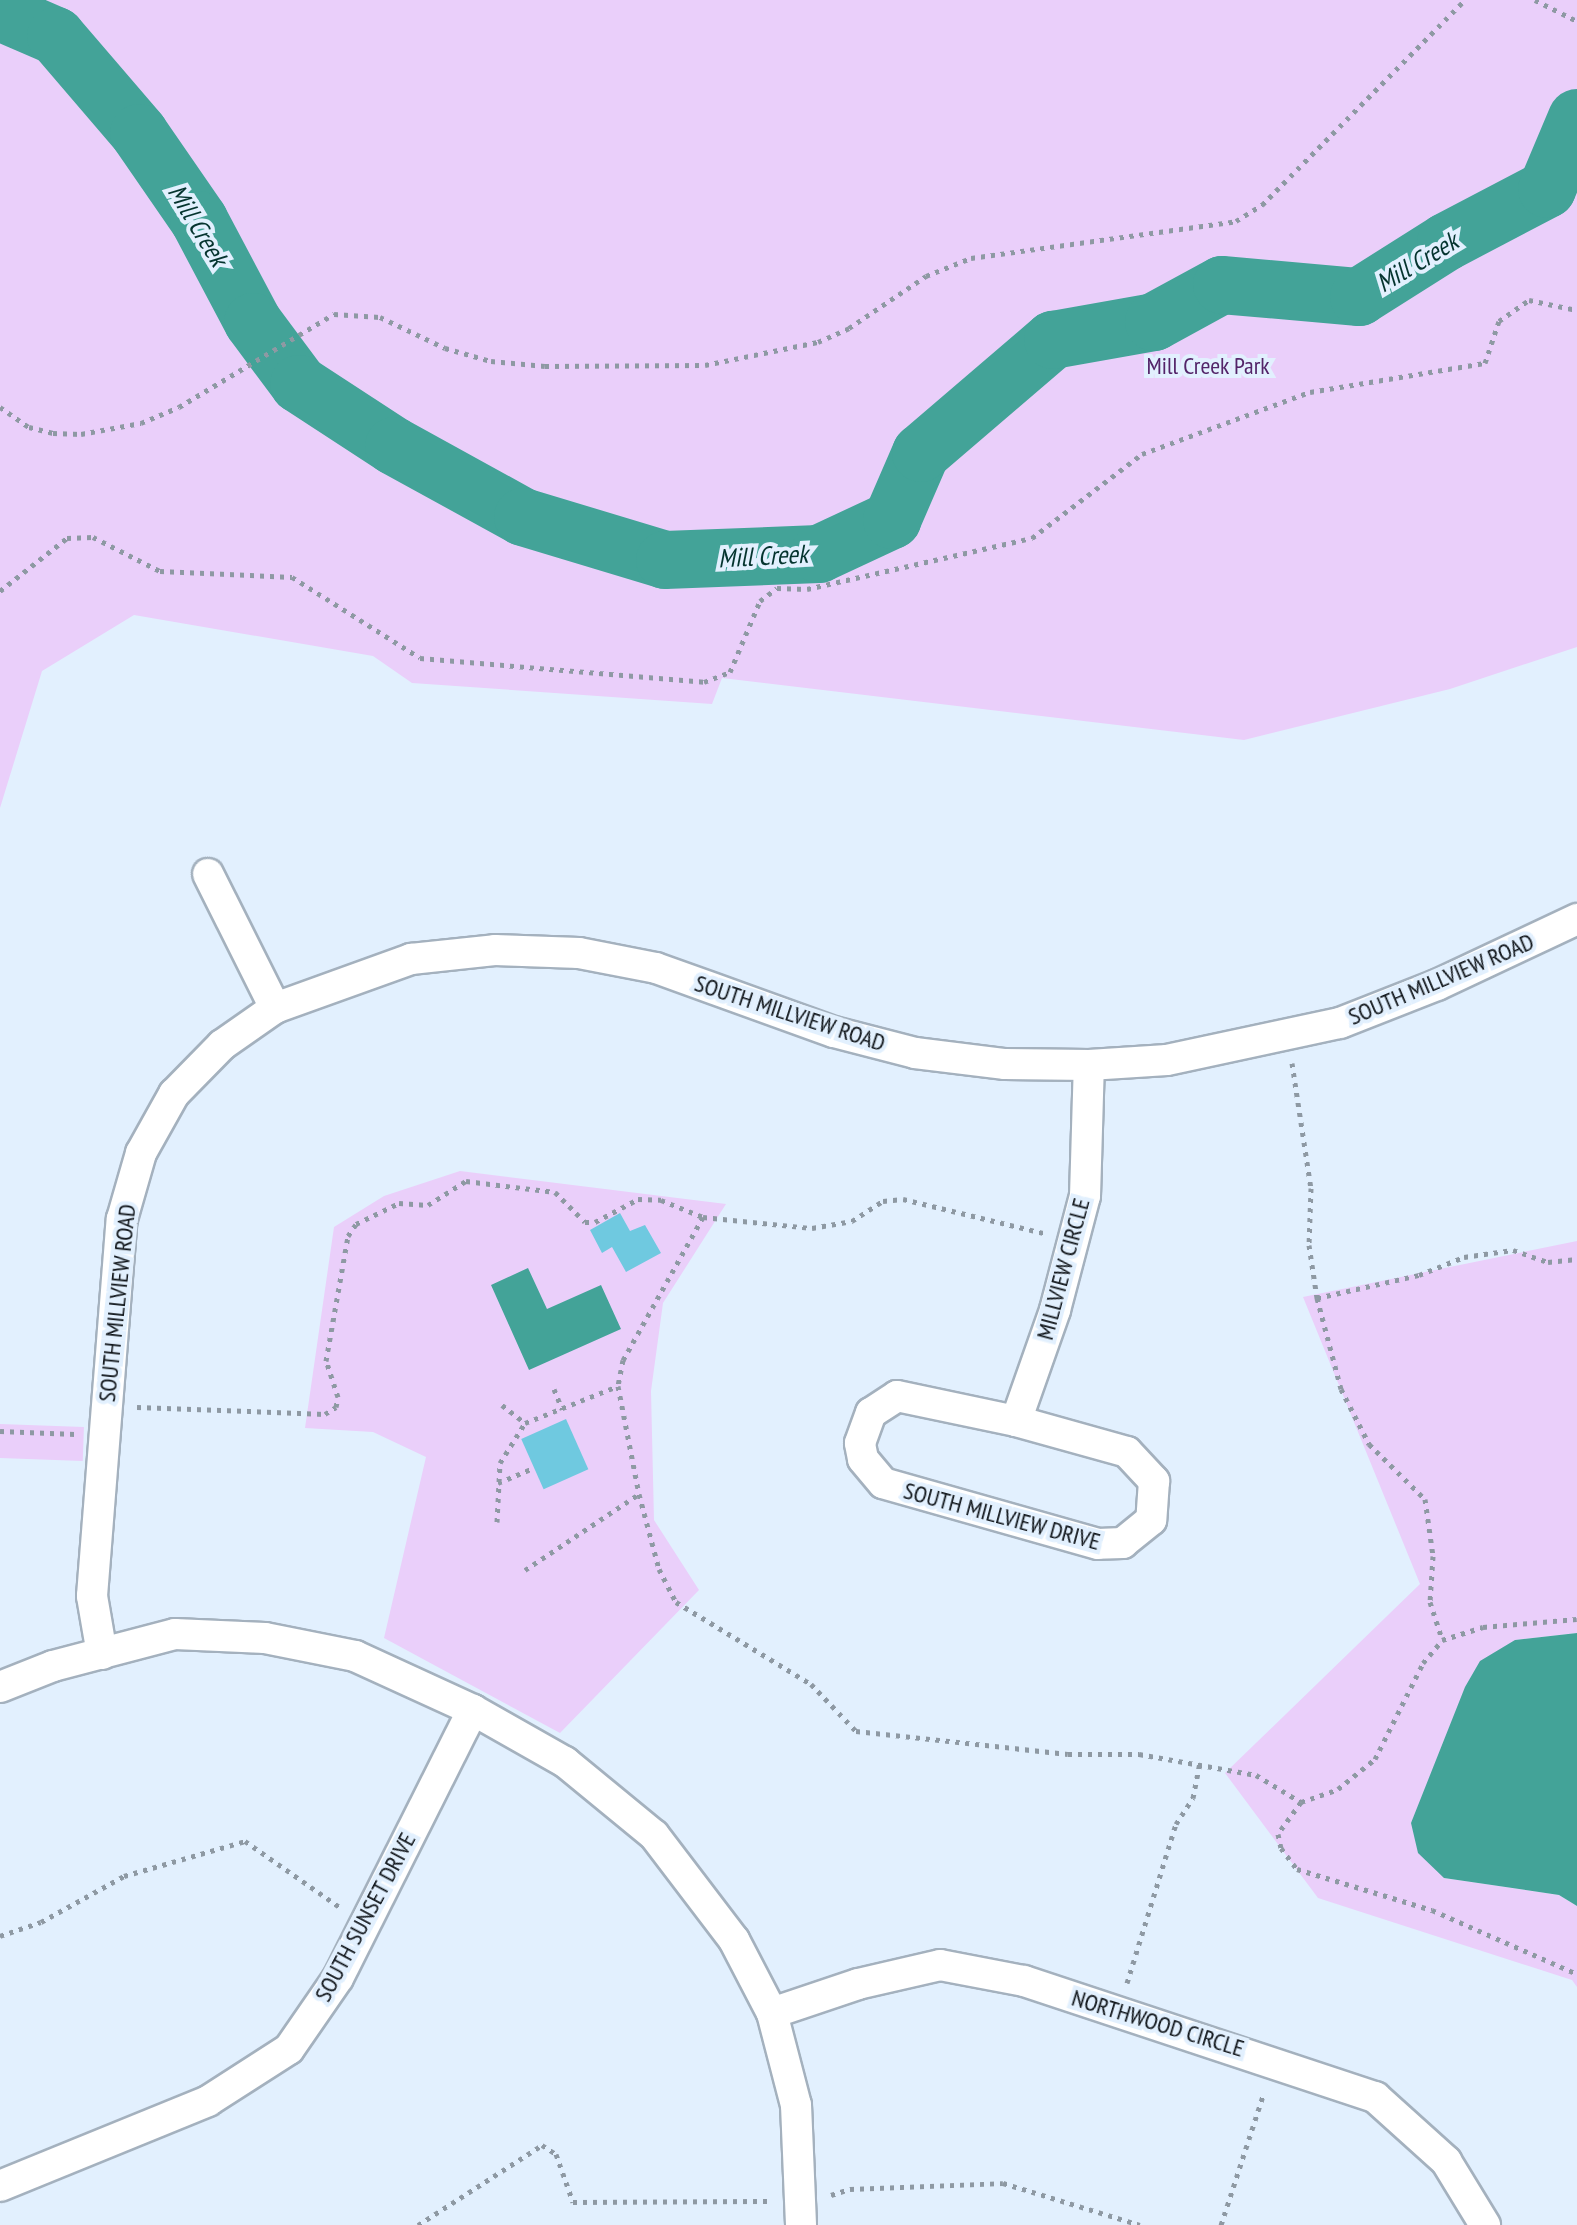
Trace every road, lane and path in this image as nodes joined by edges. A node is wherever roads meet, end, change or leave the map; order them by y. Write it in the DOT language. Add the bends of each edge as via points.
graph roads {
  1 [pos="1465,0"];
  2 [pos="1535,0"];
  3 [pos="1577,21"];
  4 [pos="1577,310"];
  5 [pos="0,407"];
  6 [pos="0,591"];
  7 [pos="208,874"];
  8 [pos="1577,919"];
  9 [pos="275,1008"];
  10 [pos="1286,1038"];
  11 [pos="1089,1065"];
  12 [pos="703,1217"];
  13 [pos="1070,1252"];
  14 [pos="1577,1259"];
  15 [pos="1317,1298"];
  16 [pos="618,1386"];
  17 [pos="554,1389"];
  18 [pos="502,1405"];
  19 [pos="562,1409"];
  20 [pos="1016,1421"];
  21 [pos="104,1423"];
  22 [pos="525,1423"];
  23 [pos="0,1431"];
  24 [pos="534,1468"];
  25 [pos="497,1483"];
  26 [pos="639,1494"];
  27 [pos="497,1522"];
  28 [pos="525,1570"];
  29 [pos="1577,1619"];
  30 [pos="1442,1640"];
  31 [pos="102,1654"];
  32 [pos="0,1687"];
  33 [pos="473,1710"];
  34 [pos="1200,1762"];
  35 [pos="1301,1802"];
  36 [pos="365,1924"];
  37 [pos="0,1936"];
  38 [pos="1577,1974"];
  39 [pos="1118,2011"];
  40 [pos="772,2013"];
  41 [pos="1273,2059"];
  42 [pos="0,2186"];
  43 [pos="802,2213"];
  44 [pos="418,2225"];
  45 [pos="1140,2225"];
  46 [pos="1221,2225"];
  47 [pos="1485,2225"];
  1 -- 5 [label="path" via="1262,205 1236,221 971,258 926,276 849,328 818,342 705,365 545,366 491,361 445,348 380,317 353,313 317,320 225,381 141,423 81,434 29,427"];
  2 -- 3 [label="path"];
  4 -- 6 [label="path" via="1529,300 1499,321 1485,363 1310,392 1142,454 1032,538 807,589 777,588 760,601 730,672 704,682 420,658 292,577 160,571 93,537 67,538"];
  7 -- 9 [label="street"];
  8 -- 10 [label="street, SOUTH MILLVIEW ROAD" via="1437,985"];
  9 -- 11 [label="street, SOUTH MILLVIEW ROAD" via="411,959 495,950 579,953 656,968 834,1032 915,1053 1005,1064"];
  9 -- 21 [label="street, SOUTH MILLVIEW ROAD" via="222,1045 174,1094 141,1153 122,1219"];
  10 -- 11 [label="street, SOUTH MILLVIEW ROAD" via="1167,1060"];
  10 -- 15 [label="path" via="1311,1188 1309,1245"];
  11 -- 13 [label="street, MILLVIEW CIRCLE" via="1085,1196"];
  12 -- 13 [label="path" via="812,1228 852,1221 883,1201 903,1199 1049,1235"];
  12 -- 16 [label="path" via="623,1360"];
  12 -- 21 [label="path" via="661,1200 638,1199 585,1222 555,1192 466,1181 428,1205 399,1203 356,1224 348,1236 326,1361 338,1397 336,1407 325,1414 129,1408"];
  13 -- 20 [label="street, MILLVIEW CIRCLE"];
  14 -- 15 [label="path" via="1548,1262 1513,1250 1464,1257 1419,1275"];
  15 -- 30 [label="path" via="1341,1389 1369,1444 1425,1499 1433,1556 1430,1602"];
  16 -- 19 [label="path"];
  16 -- 26 [label="path"];
  17 -- 19 [label="path"];
  18 -- 22 [label="path"];
  19 -- 22 [label="path"];
  20 -- 20 [label="street, SOUTH MILLVIEW DRIVE" via="1138,1459 1157,1495 1143,1530 1123,1543 1098,1544 897,1490 870,1472 863,1459 860,1443 871,1413 897,1396"];
  21 -- 23 [label="path" via="84,1435"];
  21 -- 31 [label="street, SOUTH MILLVIEW ROAD" via="92,1596"];
  22 -- 25 [label="path" via="507,1445"];
  24 -- 25 [label="path"];
  25 -- 27 [label="path"];
  26 -- 28 [label="path"];
  26 -- 34 [label="path" via="659,1569 676,1602 811,1684 856,1731"];
  29 -- 30 [label="path" via="1483,1627"];
  30 -- 35 [label="path" via="1423,1663 1375,1759 1338,1789"];
  31 -- 32 [label="street"];
  31 -- 33 [label="street" via="175,1634 265,1638 355,1656"];
  33 -- 36 [label="street, SOUTH SUNSET DRIVE"];
  33 -- 40 [label="street" via="565,1762 654,1835 734,1940"];
  34 -- 35 [label="path" via="1256,1775"];
  34 -- 39 [label="path" via="1193,1798 1176,1824"];
  35 -- 38 [label="path" via="1278,1834 1281,1848 1297,1869 1432,1910"];
  36 -- 37 [label="path" via="245,1841 124,1876 41,1922"];
  36 -- 42 [label="street, SOUTH SUNSET DRIVE" via="338,1978 289,2049 208,2101"];
  39 -- 40 [label="street, NORTHWOOD CIRCLE" via="1024,1981 940,1965 858,1984"];
  39 -- 41 [label="street, NORTHWOOD CIRCLE"];
  40 -- 43 [label="street" via="796,2105"];
  41 -- 46 [label="path" via="1247,2156"];
  41 -- 47 [label="street, NORTHWOOD CIRCLE" via="1375,2097 1446,2161"];
  43 -- 44 [label="path" via="573,2202 556,2154 542,2145"];
  43 -- 45 [label="path" via="850,2189 1003,2183"];
}
